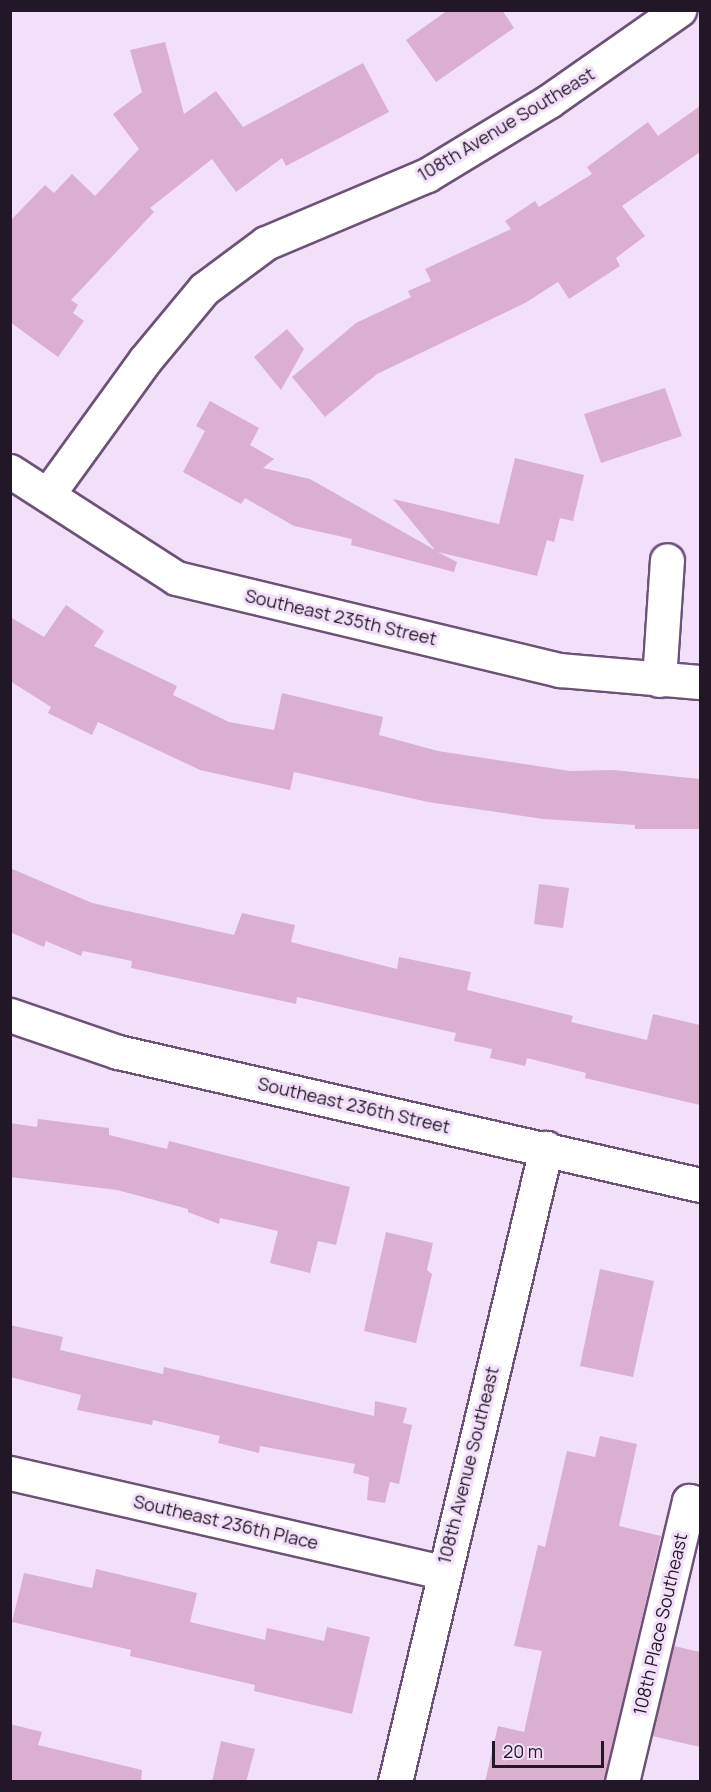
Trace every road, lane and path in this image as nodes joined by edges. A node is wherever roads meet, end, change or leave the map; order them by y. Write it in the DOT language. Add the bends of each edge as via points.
graph roads {
  1 [pos="658,17"];
  2 [pos="10,471"];
  3 [pos="48,494"];
  4 [pos="667,560"];
  5 [pos="659,680"];
  6 [pos="700,682"];
  7 [pos="10,1015"];
  8 [pos="546,1148"];
  9 [pos="700,1185"];
  10 [pos="10,1473"];
  11 [pos="695,1502"];
  12 [pos="442,1572"];
  13 [pos="395,1782"];
  14 [pos="622,1782"];
  1 -- 3 [label="street, 108th Avenue Southeast" via="549,101 427,174 266,243 204,289 145,360"];
  2 -- 3 [label="street, Southeast 235th Street"];
  3 -- 5 [label="street, Southeast 235th Street" via="176,578 560,670"];
  4 -- 5 [label="street"];
  5 -- 6 [label="street, Southeast 235th Street"];
  7 -- 8 [label="street, Southeast 236th Street" via="118,1052"];
  8 -- 9 [label="street, Southeast 236th Street"];
  8 -- 12 [label="street, 108th Avenue Southeast"];
  10 -- 12 [label="street, Southeast 236th Place"];
  11 -- 14 [label="street, 108th Place Southeast"];
  12 -- 13 [label="street, 108th Avenue Southeast"];
}
